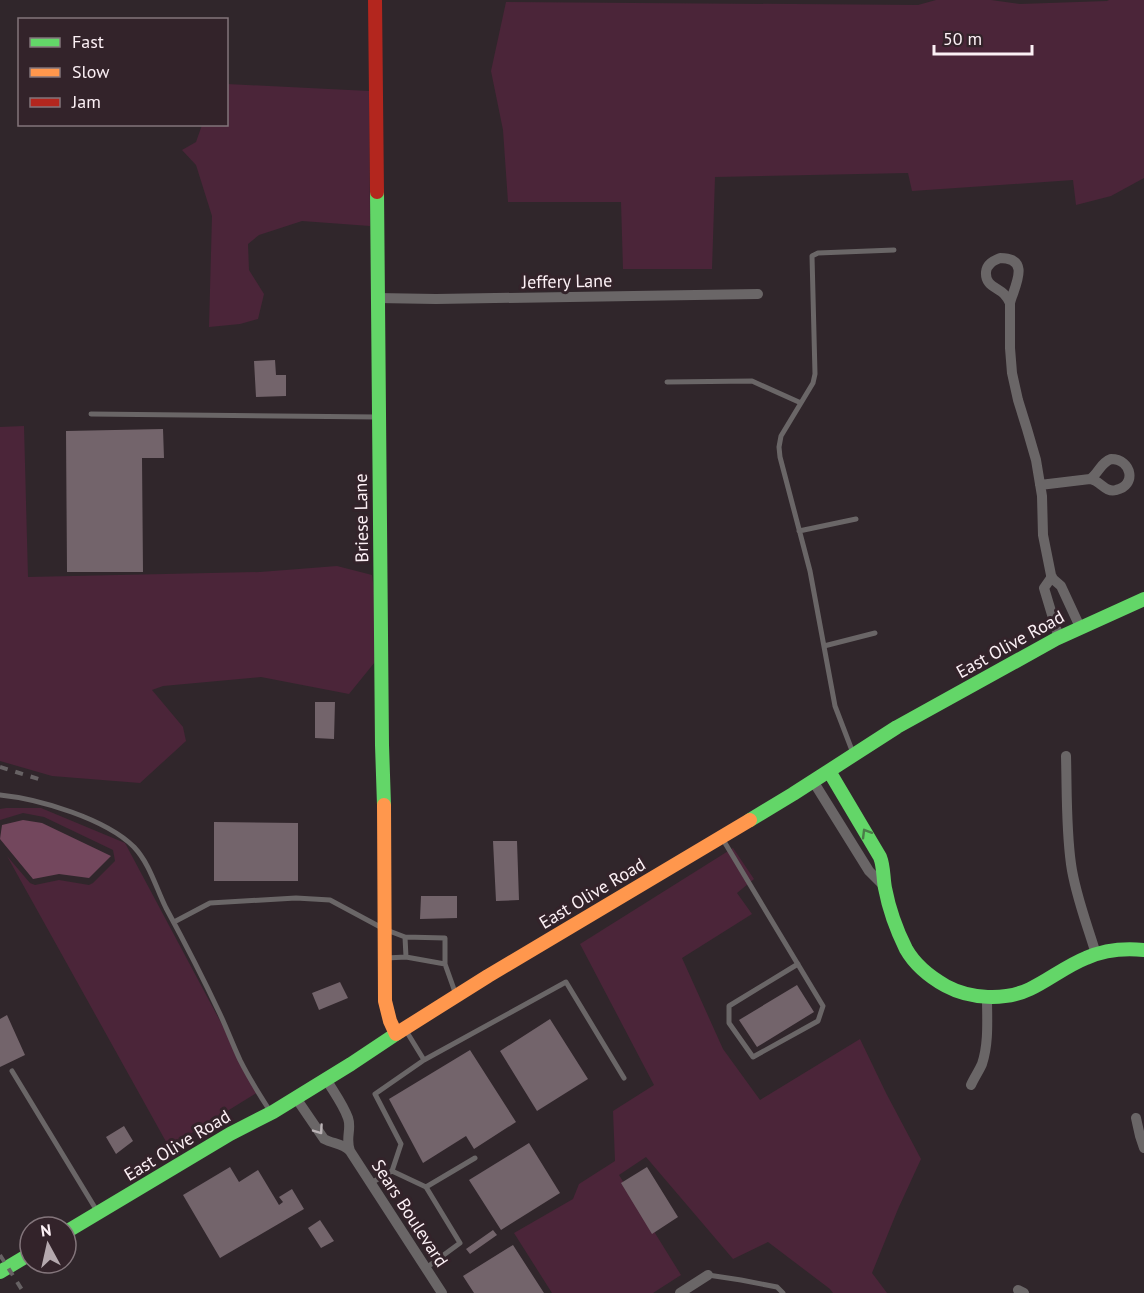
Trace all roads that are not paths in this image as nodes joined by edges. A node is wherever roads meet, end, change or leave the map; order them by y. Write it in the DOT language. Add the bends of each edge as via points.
graph roads {
  1 [pos="375,0"];
  2 [pos="894,250"];
  3 [pos="758,294"];
  4 [pos="377,298"];
  5 [pos="1010,303"];
  6 [pos="667,382"];
  7 [pos="801,403"];
  8 [pos="91,414"];
  9 [pos="378,417"];
  10 [pos="1090,479"];
  11 [pos="1040,485"];
  12 [pos="856,519"];
  13 [pos="799,531"];
  14 [pos="1051,575"];
  15 [pos="1144,598"];
  16 [pos="1080,627"];
  17 [pos="875,633"];
  18 [pos="1059,638"];
  19 [pos="824,646"];
  20 [pos="853,754"];
  21 [pos="1066,756"];
  22 [pos="829,771"];
  23 [pos="813,781"];
  24 [pos="1,796"];
  25 [pos="722,837"];
  26 [pos="885,887"];
  27 [pos="174,922"];
  28 [pos="384,929"];
  29 [pos="405,937"];
  30 [pos="428,938"];
  31 [pos="429,945"];
  32 [pos="1144,950"];
  33 [pos="1096,954"];
  34 [pos="406,957"];
  35 [pos="384,958"];
  36 [pos="445,964"];
  37 [pos="798,964"];
  38 [pos="456,996"];
  39 [pos="987,997"];
  40 [pos="400,1031"];
  41 [pos="424,1060"];
  42 [pos="12,1071"];
  43 [pos="624,1078"];
  44 [pos="326,1079"];
  45 [pos="971,1085"];
  46 [pos="296,1098"];
  47 [pos="271,1112"];
  48 [pos="1136,1118"];
  49 [pos="1144,1148"];
  50 [pos="350,1151"];
  51 [pos="475,1158"];
  52 [pos="392,1171"];
  53 [pos="371,1183"];
  54 [pos="426,1186"];
  55 [pos="98,1213"];
  56 [pos="78,1225"];
  57 [pos="18,1261"];
  58 [pos="426,1268"];
  59 [pos="0,1272"];
  60 [pos="708,1275"];
  61 [pos="442,1293"];
  62 [pos="680,1293"];
  63 [pos="783,1293"];
  1 -- 4 [label="street, Briese Lane"];
  2 -- 7 [label="lane" via="813,256 814,374"];
  3 -- 4 [label="street, Jeffery Lane"];
  4 -- 9 [label="street, Briese Lane"];
  5 -- 11 [label="street" via="1012,373"];
  6 -- 7 [label="lane" via="752,381"];
  7 -- 13 [label="lane" via="781,436 779,447"];
  8 -- 9 [label="lane"];
  9 -- 28 [label="street, Briese Lane"];
  10 -- 11 [label="street"];
  11 -- 14 [label="street" via="1043,535"];
  12 -- 13 [label="lane"];
  13 -- 19 [label="lane"];
  14 -- 16 [label="street" via="1061,586"];
  14 -- 18 [label="street" via="1044,588"];
  15 -- 16 [label="street, East Olive Road"];
  16 -- 18 [label="street, East Olive Road"];
  17 -- 19 [label="lane"];
  18 -- 20 [label="street, East Olive Road"];
  19 -- 20 [label="lane" via="835,706"];
  20 -- 22 [label="street, East Olive Road"];
  21 -- 33 [label="street" via="1071,865"];
  22 -- 23 [label="street, East Olive Road"];
  26 -- 22 [label="street, one-way" via="882,860"];
  23 -- 25 [label="street, East Olive Road"];
  23 -- 26 [label="street" via="868,871"];
  24 -- 27 [label="lane" via="34,800 113,830 146,862"];
  25 -- 37 [label="lane"];
  25 -- 38 [label="street, East Olive Road"];
  26 -- 39 [label="street" via="899,935 918,965 954,991"];
  27 -- 28 [label="lane" via="210,903 296,898 330,900"];
  27 -- 47 [label="lane" via="247,1073"];
  28 -- 29 [label="lane"];
  28 -- 35 [label="street, Briese Lane"];
  29 -- 30 [label="lane"];
  29 -- 34 [label="lane"];
  30 -- 31 [label="lane"];
  30 -- 36 [label="lane" via="445,938"];
  32 -- 33 [label="street"];
  33 -- 39 [label="street" via="1020,993"];
  34 -- 35 [label="lane"];
  34 -- 36 [label="lane"];
  35 -- 40 [label="street, Briese Lane" via="386,1006 390,1022"];
  36 -- 38 [label="lane"];
  37 -- 37 [label="lane" via="823,1006 818,1021 753,1057 729,1023 729,1006"];
  38 -- 40 [label="street, East Olive Road"];
  39 -- 45 [label="street" via="982,1064"];
  40 -- 41 [label="lane"];
  40 -- 44 [label="street, East Olive Road"];
  41 -- 43 [label="lane" via="566,982"];
  41 -- 52 [label="lane" via="375,1094 401,1144"];
  42 -- 55 [label="lane"];
  44 -- 46 [label="street, East Olive Road"];
  44 -- 50 [label="street, Sears Boulevard" via="348,1118"];
  46 -- 47 [label="street, East Olive Road"];
  46 -- 50 [label="street, Sears Boulevard, one-way" via="324,1138"];
  47 -- 55 [label="street, East Olive Road"];
  48 -- 49 [label="street"];
  50 -- 53 [label="street, Sears Boulevard"];
  51 -- 54 [label="lane"];
  52 -- 53 [label="lane"];
  52 -- 54 [label="lane"];
  53 -- 58 [label="street, Sears Boulevard"];
  54 -- 58 [label="lane" via="460,1244"];
  55 -- 56 [label="street, East Olive Road"];
  57 -- 59 [label="street"];
  58 -- 61 [label="street, Sears Boulevard"];
  60 -- 62 [label="street"];
  60 -- 63 [label="lane" via="777,1287"];
}
